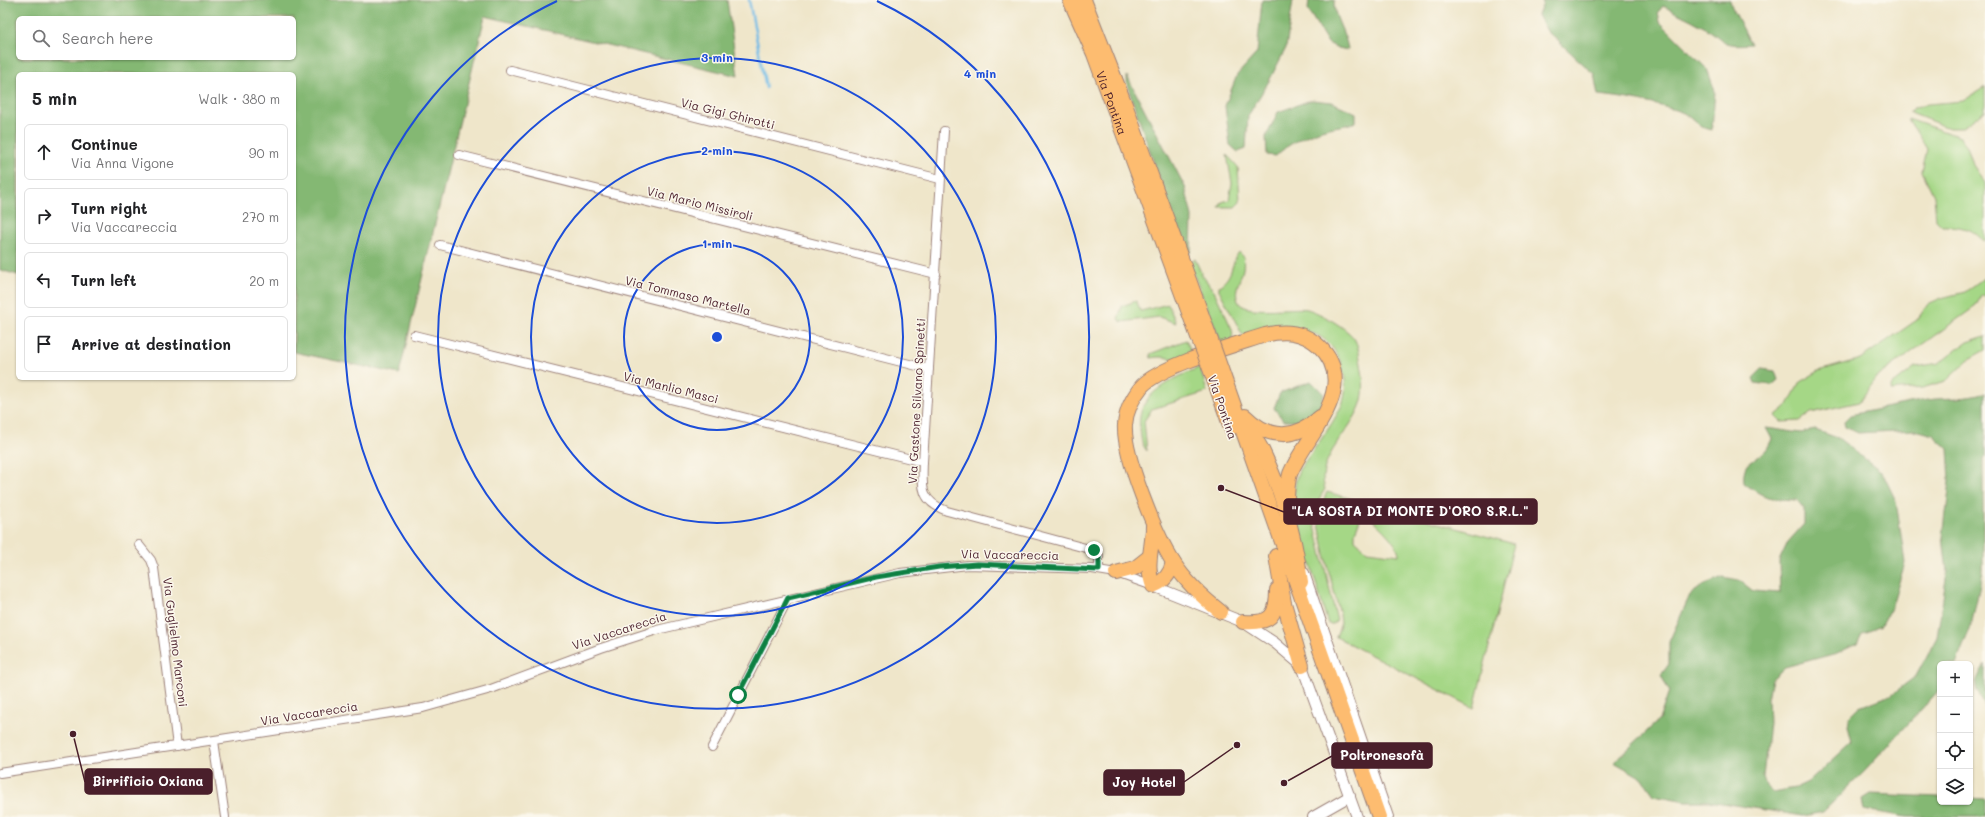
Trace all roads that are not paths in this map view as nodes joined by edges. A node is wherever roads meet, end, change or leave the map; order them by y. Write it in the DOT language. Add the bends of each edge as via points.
graph roads {
  1 [pos="1070,0"];
  2 [pos="1084,0"];
  3 [pos="510,70"];
  4 [pos="944,131"];
  5 [pos="459,155"];
  6 [pos="940,179"];
  7 [pos="440,245"];
  8 [pos="936,274"];
  9 [pos="414,335"];
  10 [pos="1203,336"];
  11 [pos="929,369"];
  12 [pos="1216,371"];
  13 [pos="1328,410"];
  14 [pos="1241,412"];
  15 [pos="923,462"];
  16 [pos="1287,514"];
  17 [pos="1153,523"];
  18 [pos="139,545"];
  19 [pos="1297,549"];
  20 [pos="1276,556"];
  21 [pos="1149,557"];
  22 [pos="1173,562"];
  23 [pos="1099,570"];
  24 [pos="1116,573"];
  25 [pos="1153,586"];
  26 [pos="788,598"];
  27 [pos="1304,608"];
  28 [pos="1221,612"];
  29 [pos="1243,622"];
  30 [pos="1302,666"];
  31 [pos="214,741"];
  32 [pos="177,746"];
  33 [pos="712,747"];
  34 [pos="0,773"];
  35 [pos="1350,796"];
  36 [pos="225,817"];
  37 [pos="1313,817"];
  38 [pos="1357,817"];
  39 [pos="1369,817"];
  40 [pos="1379,817"];
  41 [pos="1388,817"];
  1 -- 10 [label="highway, Via Pontina" via="1094,54"];
  2 -- 10 [label="highway, Via Pontina" via="1126,106"];
  3 -- 6 [label="street, Via Gigi Ghirotti"];
  4 -- 6 [label="street, Via Gastone Silvano Spinetti"];
  5 -- 8 [label="street, Via Mario Missiroli"];
  6 -- 8 [label="street, Via Gastone Silvano Spinetti"];
  7 -- 11 [label="street, Via Tommaso Martella"];
  8 -- 11 [label="street, Via Gastone Silvano Spinetti"];
  9 -- 15 [label="street, Via Manlio Masci"];
  10 -- 12 [label="highway, Via Pontina, bridge"];
  11 -- 15 [label="street, Via Gastone Silvano Spinetti"];
  12 -- 14 [label="highway"];
  12 -- 20 [label="highway, Via Pontina"];
  12 -- 27 [label="highway, Via Pontina"];
  13 -- 14 [label="highway" via="1304,430 1287,434 1263,429"];
  13 -- 16 [label="highway" via="1290,474"];
  13 -- 17 [label="highway" via="1334,388 1331,363 1313,342 1292,332 1265,335 1153,377 1133,399 1127,414 1125,430 1128,451"];
  14 -- 16 [label="highway" via="1268,464"];
  15 -- 23 [label="street, Via Gastone Silvano Spinetti" via="923,490 929,501 936,506 1093,550 1099,555"];
  16 -- 19 [label="highway"];
  17 -- 21 [label="highway" via="1153,544"];
  17 -- 22 [label="highway"];
  18 -- 32 [label="street, Via Guglielmo Marconi" via="154,568"];
  19 -- 27 [label="highway"];
  19 -- 41 [label="street"];
  20 -- 29 [label="highway" via="1277,603 1274,612 1265,621"];
  20 -- 30 [label="highway" via="1289,622"];
  20 -- 39 [label="highway, Via Pontina"];
  21 -- 24 [label="highway" via="1135,568"];
  21 -- 25 [label="highway" via="1149,572"];
  22 -- 25 [label="highway" via="1167,577"];
  22 -- 28 [label="highway" via="1190,583"];
  23 -- 24 [label="street, Via Vaccareccia"];
  23 -- 26 [label="street, Via Vaccareccia" via="977,564 944,566 882,576"];
  24 -- 25 [label="street, Via Vaccareccia"];
  25 -- 28 [label="street, Via Vaccareccia"];
  26 -- 31 [label="street, Via Vaccareccia" via="634,637 502,685 437,705"];
  26 -- 33 [label="street"];
  27 -- 40 [label="highway, Via Pontina"];
  28 -- 29 [label="street, Via Vaccareccia"];
  29 -- 30 [label="street, Via Vaccareccia" via="1275,643"];
  30 -- 35 [label="street"];
  31 -- 32 [label="street, Via Vaccareccia"];
  31 -- 36 [label="street"];
  32 -- 34 [label="street, Via Vaccareccia"];
  35 -- 37 [label="street"];
  35 -- 38 [label="street"];
}
